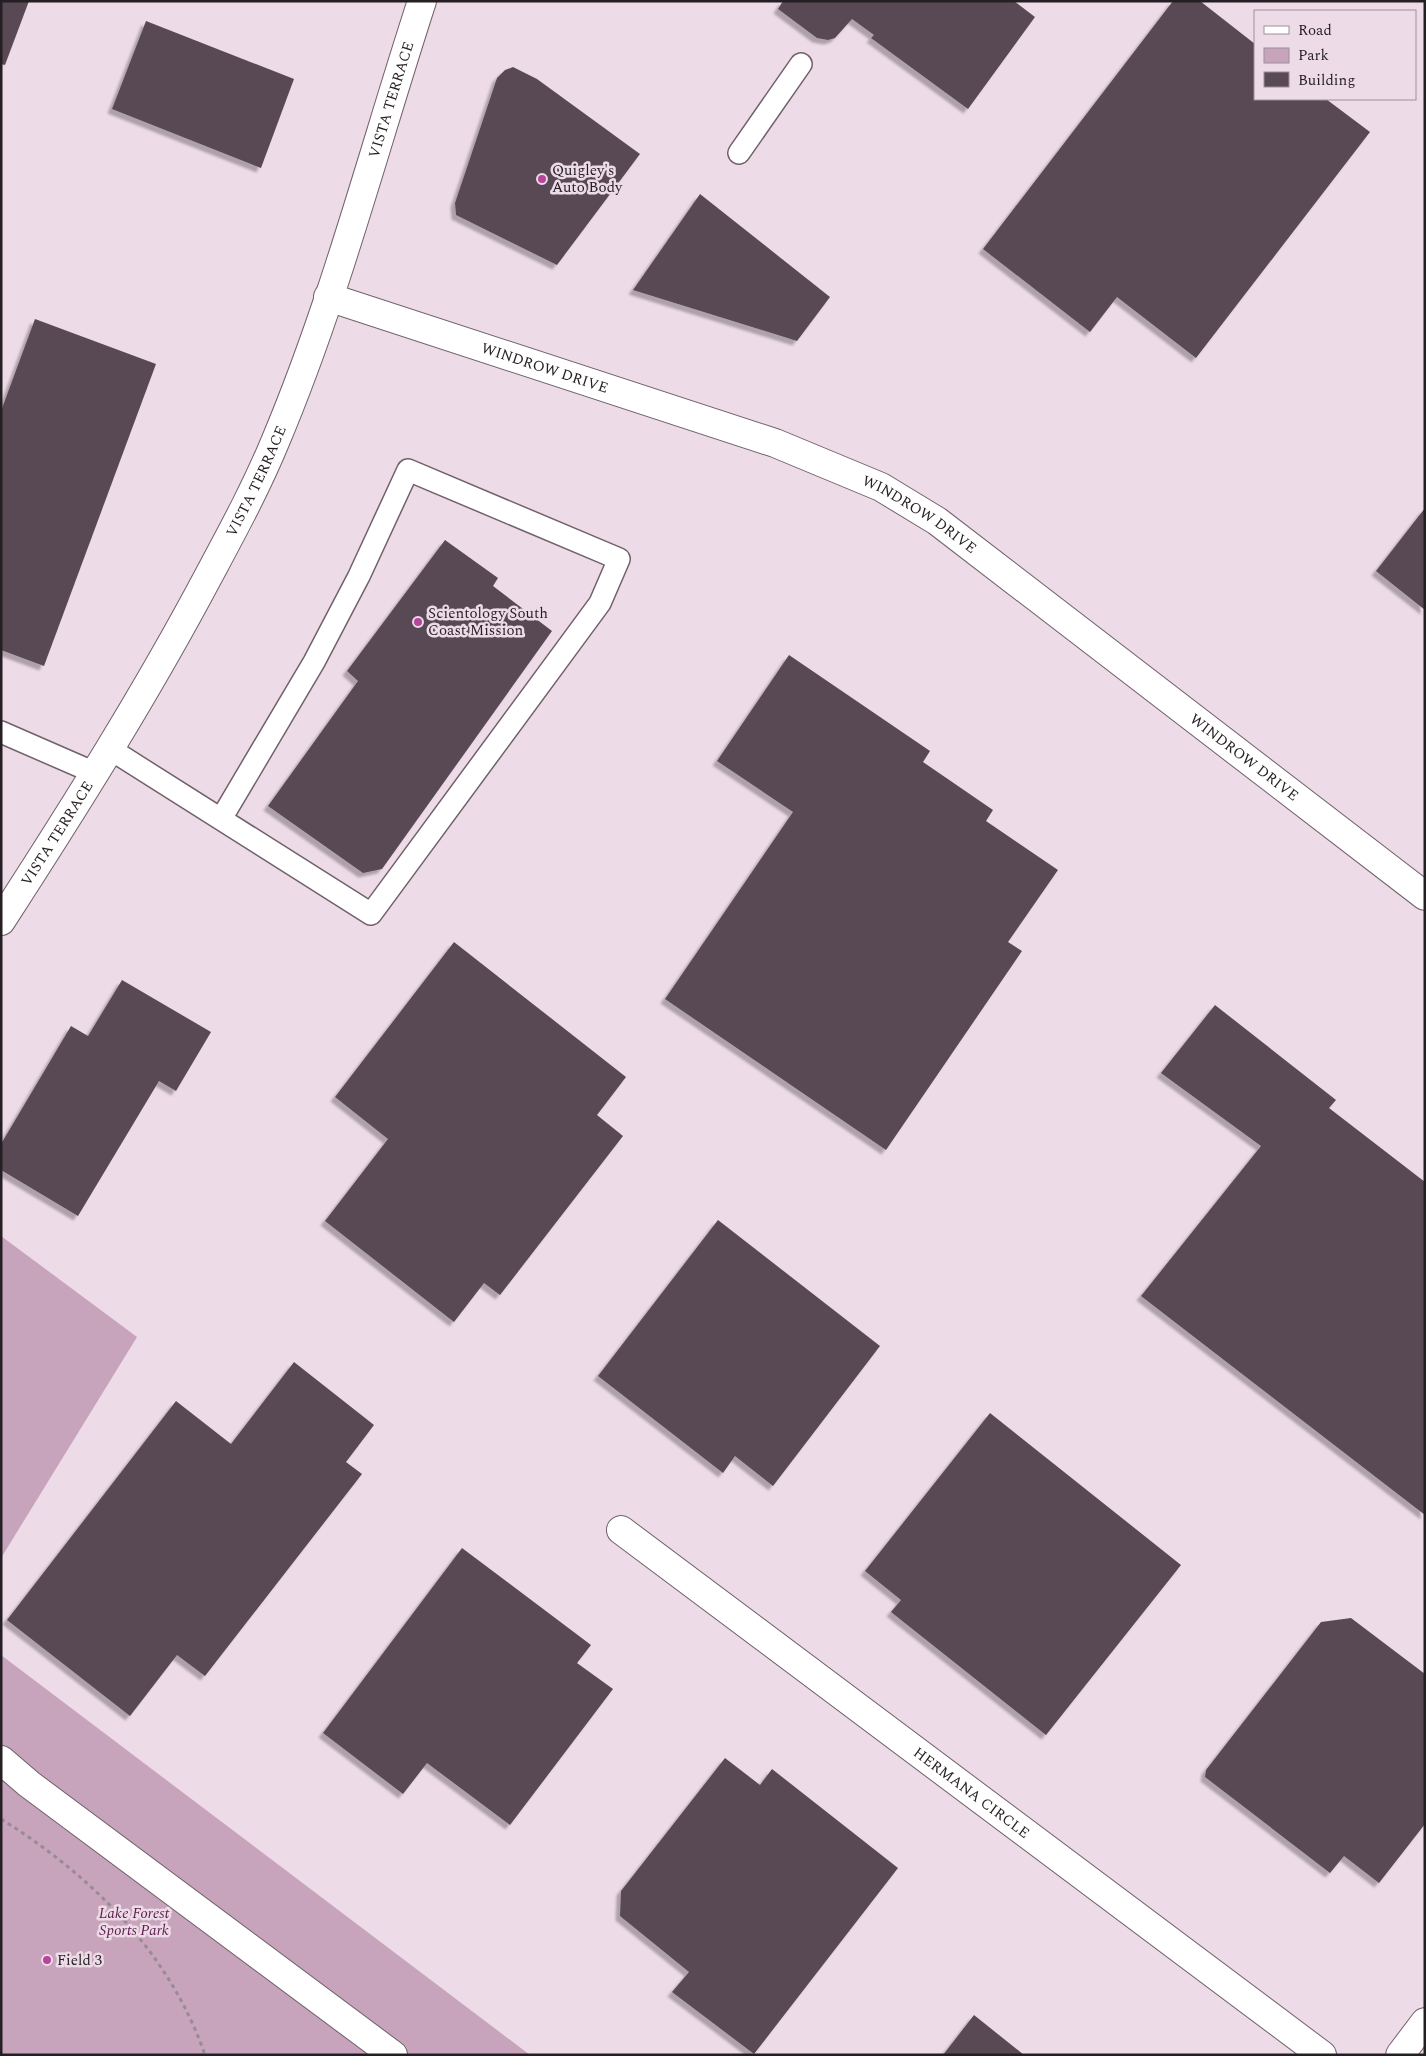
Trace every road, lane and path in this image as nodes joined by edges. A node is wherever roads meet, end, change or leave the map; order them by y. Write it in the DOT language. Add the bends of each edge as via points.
graph roads {
  1 [pos="422,1"];
  2 [pos="800,64"];
  3 [pos="739,153"];
  4 [pos="328,297"];
  5 [pos="1,732"];
  6 [pos="110,749"];
  7 [pos="96,773"];
  8 [pos="220,819"];
  9 [pos="1425,896"];
  10 [pos="1,921"];
  11 [pos="621,1530"];
  12 [pos="1,1760"];
  13 [pos="1,1819"];
  14 [pos="1425,2022"];
  15 [pos="205,2055"];
  16 [pos="394,2055"];
  17 [pos="1322,2055"];
  18 [pos="1400,2055"];
  1 -- 4 [label="street, VISTA TERRACE"];
  2 -- 3 [label="lane"];
  4 -- 6 [label="street, VISTA TERRACE" via="275,442 235,525 174,642"];
  4 -- 9 [label="street, WINDROW DRIVE" via="775,443 881,487 937,521"];
  5 -- 7 [label="lane"];
  6 -- 7 [label="street, VISTA TERRACE"];
  6 -- 8 [label="lane"];
  7 -- 10 [label="street, VISTA TERRACE"];
  8 -- 8 [label="lane" via="371,914 600,603 619,559 408,470 314,662"];
  11 -- 17 [label="street, HERMANA CIRCLE"];
  12 -- 16 [label="street"];
  13 -- 15 [label="path" via="76,1872 126,1921 170,1982"];
  14 -- 18 [label="street"];
}
